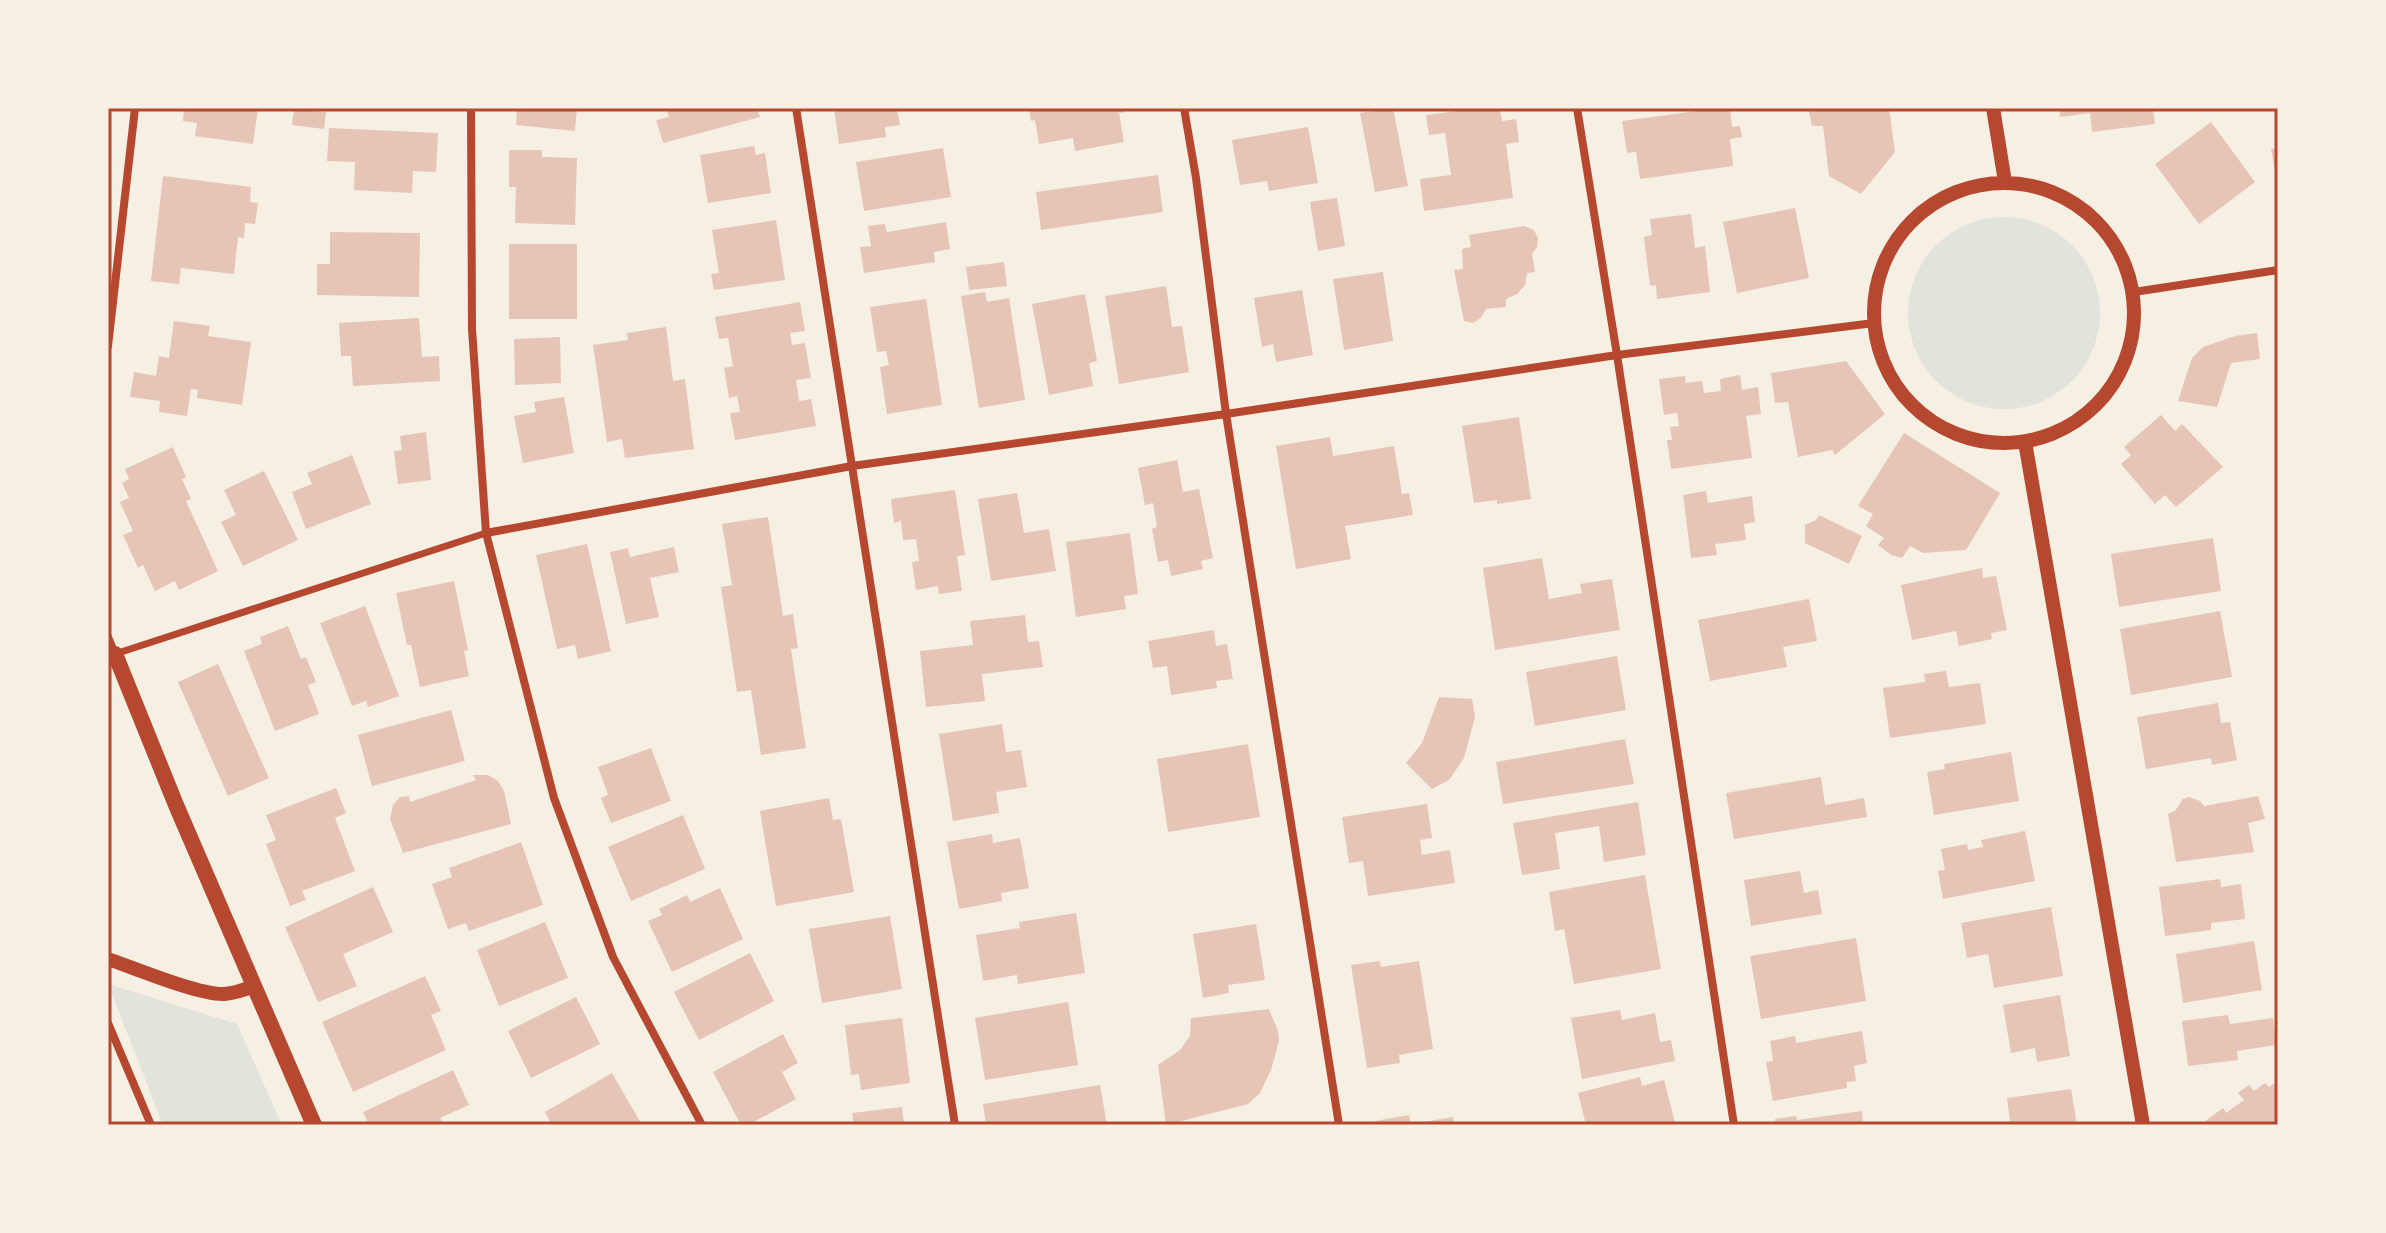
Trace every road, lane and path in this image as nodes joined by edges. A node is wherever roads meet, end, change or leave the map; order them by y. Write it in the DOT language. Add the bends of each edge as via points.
graph roads {
  1 [pos="135,108"];
  2 [pos="471,108"];
  3 [pos="796,108"];
  4 [pos="1184,108"];
  5 [pos="1577,108"];
  6 [pos="1993,108"];
  7 [pos="2005,182"];
  8 [pos="2278,270"];
  9 [pos="2134,292"];
  10 [pos="1874,323"];
  11 [pos="108,346"];
  12 [pos="1617,355"];
  13 [pos="1226,414"];
  14 [pos="2025,442"];
  15 [pos="852,466"];
  16 [pos="486,533"];
  17 [pos="108,637"];
  18 [pos="112,655"];
  19 [pos="108,959"];
  20 [pos="254,986"];
  21 [pos="108,1023"];
  22 [pos="151,1125"];
  23 [pos="314,1125"];
  24 [pos="702,1125"];
  25 [pos="955,1125"];
  26 [pos="1339,1125"];
  27 [pos="1734,1125"];
  28 [pos="2143,1125"];
  1 -- 11 [label="street"];
  2 -- 16 [label="street" via="472,329"];
  3 -- 15 [label="street"];
  4 -- 13 [label="street"];
  5 -- 12 [label="street"];
  6 -- 7 [label="street"];
  7 -- 9 [label="street" via="2041,187 2075,202 2103,226 2123,257"];
  7 -- 10 [label="street" via="1969,187 1936,201 1908,224 1888,253 1876,287"];
  8 -- 9 [label="street"];
  9 -- 14 [label="street" via="2133,333 2121,372 2097,406 2063,429"];
  10 -- 12 [label="street"];
  10 -- 14 [label="street" via="1884,365 1907,401 1940,428 1981,442"];
  12 -- 13 [label="street"];
  12 -- 27 [label="street"];
  13 -- 15 [label="street"];
  13 -- 26 [label="street"];
  14 -- 28 [label="street"];
  15 -- 16 [label="street"];
  15 -- 25 [label="street"];
  16 -- 18 [label="street"];
  16 -- 24 [label="street" via="559,813 613,957"];
  17 -- 18 [label="street"];
  18 -- 20 [label="main road"];
  19 -- 20 [label="street" via="221,994"];
  20 -- 23 [label="main road"];
  21 -- 22 [label="street"];
}
